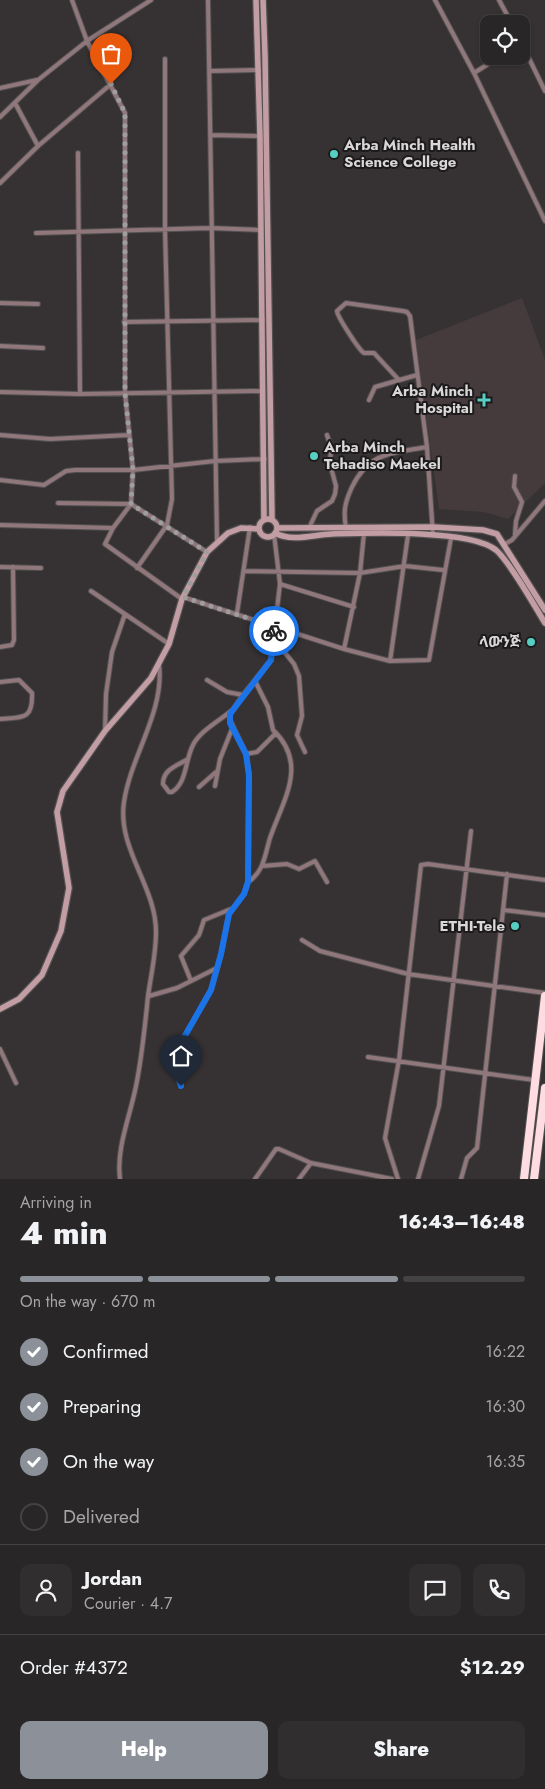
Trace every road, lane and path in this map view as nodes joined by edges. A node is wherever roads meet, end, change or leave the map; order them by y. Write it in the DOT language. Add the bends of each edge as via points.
graph roads {
  1 [pos="72,0"];
  2 [pos="151,0"];
  3 [pos="208,0"];
  4 [pos="256,0"];
  5 [pos="263,0"];
  6 [pos="435,0"];
  7 [pos="500,0"];
  8 [pos="508,15"];
  9 [pos="87,41"];
  10 [pos="165,59"];
  11 [pos="530,61"];
  12 [pos="487,65"];
  13 [pos="210,70"];
  14 [pos="259,70"];
  15 [pos="474,73"];
  16 [pos="38,80"];
  17 [pos="111,84"];
  18 [pos="0,88"];
  19 [pos="545,91"];
  20 [pos="15,103"];
  21 [pos="0,117"];
  22 [pos="212,135"];
  23 [pos="260,136"];
  24 [pos="38,146"];
  25 [pos="78,153"];
  26 [pos="0,183"];
  27 [pos="545,222"];
  28 [pos="210,228"];
  29 [pos="166,230"];
  30 [pos="261,230"];
  31 [pos="80,232"];
  32 [pos="124,232"];
  33 [pos="36,233"];
  34 [pos="0,303"];
  35 [pos="38,304"];
  36 [pos="214,320"];
  37 [pos="263,320"];
  38 [pos="167,321"];
  39 [pos="124,322"];
  40 [pos="0,346"];
  41 [pos="43,348"];
  42 [pos="418,375"];
  43 [pos="398,379"];
  44 [pos="267,391"];
  45 [pos="0,392"];
  46 [pos="170,392"];
  47 [pos="213,392"];
  48 [pos="125,393"];
  49 [pos="80,394"];
  50 [pos="369,400"];
  51 [pos="0,435"];
  52 [pos="129,435"];
  53 [pos="327,435"];
  54 [pos="426,447"];
  55 [pos="265,459"];
  56 [pos="215,461"];
  57 [pos="171,465"];
  58 [pos="133,470"];
  59 [pos="515,476"];
  60 [pos="0,480"];
  61 [pos="545,500"];
  62 [pos="58,503"];
  63 [pos="131,504"];
  64 [pos="264,520"];
  65 [pos="272,520"];
  66 [pos="0,525"];
  67 [pos="167,525"];
  68 [pos="250,527"];
  69 [pos="433,527"];
  70 [pos="113,528"];
  71 [pos="309,528"];
  72 [pos="346,528"];
  73 [pos="259,529"];
  74 [pos="275,532"];
  75 [pos="364,533"];
  76 [pos="515,534"];
  77 [pos="408,535"];
  78 [pos="433,535"];
  79 [pos="451,538"];
  80 [pos="217,541"];
  81 [pos="503,545"];
  82 [pos="207,552"];
  83 [pos="405,566"];
  84 [pos="13,567"];
  85 [pos="0,568"];
  86 [pos="41,568"];
  87 [pos="138,568"];
  88 [pos="443,570"];
  89 [pos="244,571"];
  90 [pos="279,573"];
  91 [pos="360,573"];
  92 [pos="280,584"];
  93 [pos="91,591"];
  94 [pos="183,598"];
  95 [pos="354,607"];
  96 [pos="545,610"];
  97 [pos="125,614"];
  98 [pos="237,614"];
  99 [pos="545,623"];
  100 [pos="275,627"];
  101 [pos="274,639"];
  102 [pos="168,644"];
  103 [pos="0,647"];
  104 [pos="344,649"];
  105 [pos="390,661"];
  106 [pos="159,663"];
  107 [pos="207,680"];
  108 [pos="255,681"];
  109 [pos="0,682"];
  110 [pos="243,695"];
  111 [pos="236,706"];
  112 [pos="0,718"];
  113 [pos="232,728"];
  114 [pos="105,731"];
  115 [pos="276,733"];
  116 [pos="305,752"];
  117 [pos="246,754"];
  118 [pos="188,760"];
  119 [pos="216,772"];
  120 [pos="215,786"];
  121 [pos="199,787"];
  122 [pos="471,831"];
  123 [pos="262,866"];
  124 [pos="465,869"];
  125 [pos="507,874"];
  126 [pos="545,880"];
  127 [pos="248,882"];
  128 [pos="327,882"];
  129 [pos="232,908"];
  130 [pos="503,910"];
  131 [pos="545,914"];
  132 [pos="302,940"];
  133 [pos="218,967"];
  134 [pos="408,974"];
  135 [pos="191,981"];
  136 [pos="452,981"];
  137 [pos="494,987"];
  138 [pos="545,994"];
  139 [pos="148,996"];
  140 [pos="0,1009"];
  141 [pos="0,1049"];
  142 [pos="368,1057"];
  143 [pos="399,1060"];
  144 [pos="443,1066"];
  145 [pos="485,1073"];
  146 [pos="535,1080"];
  147 [pos="16,1083"];
  148 [pos="181,1086"];
  149 [pos="545,1088"];
  150 [pos="534,1091"];
  151 [pos="545,1092"];
  152 [pos="310,1163"];
  153 [pos="377,1177"];
  154 [pos="120,1179"];
  155 [pos="255,1179"];
  156 [pos="300,1179"];
  157 [pos="392,1179"];
  158 [pos="398,1179"];
  159 [pos="418,1179"];
  160 [pos="460,1179"];
  161 [pos="524,1179"];
  162 [pos="534,1179"];
  1 -- 9 [label="street"];
  2 -- 9 [label="street"];
  3 -- 13 [label="street"];
  4 -- 14 [label="main road"];
  5 -- 44 [label="main road"];
  6 -- 15 [label="street"];
  7 -- 8 [label="street"];
  9 -- 16 [label="street"];
  9 -- 17 [label="street"];
  10 -- 29 [label="street"];
  11 -- 19 [label="street"];
  12 -- 15 [label="street"];
  13 -- 14 [label="street"];
  13 -- 22 [label="street"];
  14 -- 23 [label="main road"];
  15 -- 27 [label="street"];
  16 -- 18 [label="street"];
  16 -- 20 [label="street"];
  17 -- 24 [label="street"];
  17 -- 32 [label="street" via="125,113"];
  20 -- 21 [label="street"];
  20 -- 24 [label="street"];
  22 -- 23 [label="street"];
  22 -- 28 [label="street"];
  23 -- 30 [label="main road"];
  24 -- 26 [label="street"];
  25 -- 31 [label="street"];
  28 -- 29 [label="street"];
  28 -- 30 [label="street"];
  28 -- 36 [label="street"];
  29 -- 32 [label="street"];
  29 -- 38 [label="street"];
  30 -- 37 [label="main road"];
  31 -- 32 [label="street"];
  31 -- 33 [label="street"];
  31 -- 49 [label="street"];
  32 -- 39 [label="street"];
  34 -- 35 [label="street"];
  36 -- 37 [label="street"];
  36 -- 38 [label="street"];
  36 -- 47 [label="street"];
  37 -- 44 [label="main road"];
  38 -- 39 [label="street"];
  38 -- 46 [label="street"];
  39 -- 48 [label="street"];
  40 -- 41 [label="street"];
  42 -- 43 [label="street"];
  42 -- 43 [label="street" via="407,312 346,303 341,306 337,311 339,320 349,330 360,351 374,353"];
  42 -- 54 [label="street"];
  43 -- 50 [label="street" via="375,387"];
  44 -- 47 [label="street"];
  44 -- 55 [label="main road"];
  44 -- 65 [label="main road"];
  45 -- 49 [label="street"];
  46 -- 47 [label="street"];
  46 -- 48 [label="street"];
  46 -- 57 [label="street"];
  47 -- 56 [label="street"];
  48 -- 49 [label="street"];
  48 -- 52 [label="street"];
  51 -- 52 [label="street" via="50,439"];
  52 -- 58 [label="street"];
  53 -- 71 [label="street" via="332,447 330,464 336,494 332,501 317,511"];
  54 -- 69 [label="street"];
  54 -- 72 [label="street" via="383,455 369,463 359,474 343,510"];
  55 -- 56 [label="street"];
  55 -- 64 [label="main road"];
  56 -- 57 [label="street"];
  56 -- 80 [label="street"];
  57 -- 58 [label="street"];
  57 -- 67 [label="street" via="172,499"];
  58 -- 60 [label="street" via="66,471 44,484"];
  58 -- 63 [label="street"];
  59 -- 76 [label="street" via="514,487 522,502"];
  61 -- 76 [label="street"];
  62 -- 63 [label="street"];
  63 -- 67 [label="street"];
  63 -- 70 [label="street"];
  64 -- 65 [label="main road"];
  64 -- 73 [label="main road"];
  65 -- 74 [label="main road"];
  66 -- 70 [label="street"];
  67 -- 82 [label="street"];
  67 -- 87 [label="street"];
  68 -- 73 [label="main road"];
  68 -- 80 [label="main road" via="241,528"];
  68 -- 89 [label="street"];
  69 -- 72 [label="main road"];
  69 -- 78 [label="street"];
  69 -- 81 [label="main road" via="483,530 497,534"];
  70 -- 87 [label="street" via="107,547"];
  71 -- 72 [label="main road"];
  71 -- 74 [label="main road"];
  73 -- 74 [label="main road" via="266,537"];
  74 -- 75 [label="main road" via="288,538"];
  74 -- 90 [label="street"];
  75 -- 77 [label="main road"];
  75 -- 91 [label="street"];
  76 -- 81 [label="street"];
  77 -- 78 [label="main road"];
  77 -- 83 [label="street"];
  78 -- 79 [label="main road"];
  79 -- 88 [label="street"];
  79 -- 99 [label="main road" via="485,543 501,555"];
  80 -- 82 [label="main road"];
  81 -- 96 [label="main road"];
  82 -- 94 [label="main road"];
  83 -- 88 [label="street"];
  83 -- 91 [label="street"];
  83 -- 105 [label="street"];
  84 -- 85 [label="street"];
  84 -- 86 [label="street"];
  84 -- 103 [label="street" via="14,640 12,645"];
  87 -- 94 [label="street"];
  88 -- 105 [label="street" via="429,660"];
  89 -- 90 [label="street"];
  89 -- 98 [label="street"];
  90 -- 91 [label="street"];
  90 -- 92 [label="street"];
  91 -- 95 [label="street"];
  92 -- 95 [label="street"];
  92 -- 100 [label="street"];
  93 -- 97 [label="street"];
  94 -- 98 [label="street"];
  94 -- 102 [label="main road"];
  95 -- 104 [label="street"];
  97 -- 102 [label="street"];
  97 -- 114 [label="street" via="112,652"];
  98 -- 100 [label="street"];
  100 -- 101 [label="street"];
  100 -- 104 [label="street"];
  101 -- 108 [label="street" via="271,660"];
  101 -- 116 [label="street" via="294,664 299,676 302,716 297,735"];
  102 -- 106 [label="main road"];
  104 -- 105 [label="street"];
  106 -- 114 [label="main road" via="151,678"];
  106 -- 139 [label="street" via="161,681 130,778 122,818 126,838 152,905 156,931"];
  107 -- 110 [label="street" via="227,692"];
  108 -- 110 [label="street"];
  108 -- 115 [label="street"];
  109 -- 112 [label="street" via="19,680 32,694 32,707 24,716"];
  110 -- 111 [label="street"];
  111 -- 113 [label="street" via="230,714"];
  111 -- 118 [label="street" via="199,737"];
  113 -- 117 [label="street"];
  113 -- 119 [label="street"];
  114 -- 140 [label="main road" via="68,783 59,803 58,823 69,888 61,931 52,957 31,988 19,1000"];
  115 -- 117 [label="street" via="256,752"];
  115 -- 123 [label="street" via="289,755 290,785"];
  117 -- 127 [label="street" via="249,775"];
  118 -- 118 [label="street" via="180,785 168,792 163,784 167,770"];
  119 -- 120 [label="street"];
  119 -- 121 [label="street"];
  122 -- 124 [label="street"];
  123 -- 127 [label="street"];
  123 -- 128 [label="street" via="287,864 299,869 315,861"];
  124 -- 125 [label="street"];
  124 -- 134 [label="street" via="422,865"];
  124 -- 136 [label="street"];
  125 -- 126 [label="street"];
  125 -- 130 [label="street"];
  127 -- 129 [label="street" via="244,894"];
  129 -- 133 [label="street"];
  129 -- 135 [label="street" via="204,920 199,935 181,956"];
  130 -- 131 [label="street"];
  130 -- 137 [label="street"];
  132 -- 134 [label="street" via="320,951"];
  133 -- 135 [label="street"];
  133 -- 148 [label="street" via="204,1003 174,1055"];
  134 -- 136 [label="street"];
  134 -- 143 [label="street"];
  135 -- 139 [label="street"];
  136 -- 137 [label="street"];
  136 -- 144 [label="street"];
  137 -- 138 [label="street"];
  137 -- 145 [label="street"];
  138 -- 146 [label="highway"];
  139 -- 154 [label="street" via="136,1087 123,1136"];
  141 -- 147 [label="street"];
  142 -- 143 [label="street"];
  143 -- 144 [label="street"];
  143 -- 158 [label="street" via="385,1138"];
  144 -- 145 [label="street"];
  144 -- 159 [label="street" via="439,1106"];
  145 -- 146 [label="street"];
  145 -- 160 [label="street" via="477,1148 467,1158"];
  146 -- 150 [label="highway"];
  149 -- 151 [label="highway"];
  150 -- 151 [label="street"];
  150 -- 161 [label="highway"];
  151 -- 162 [label="highway"];
  152 -- 153 [label="street"];
  152 -- 155 [label="street" via="276,1149"];
  152 -- 156 [label="street"];
  153 -- 157 [label="street"];
}
